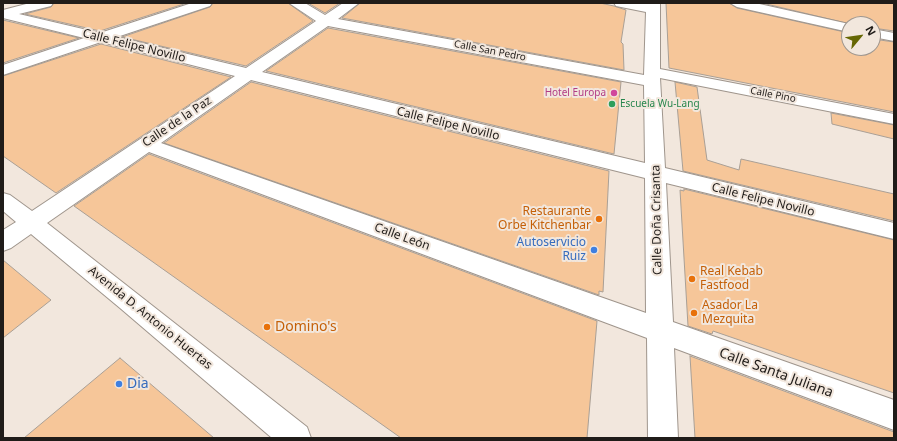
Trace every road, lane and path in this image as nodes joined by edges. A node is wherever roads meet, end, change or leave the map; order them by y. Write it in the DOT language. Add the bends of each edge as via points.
graph roads {
  1 [pos="46,3"];
  2 [pos="205,3"];
  3 [pos="296,3"];
  4 [pos="352,3"];
  5 [pos="621,3"];
  6 [pos="737,3"];
  7 [pos="654,6"];
  8 [pos="3,14"];
  9 [pos="326,21"];
  10 [pos="841,25"];
  11 [pos="881,35"];
  12 [pos="102,37"];
  13 [pos="894,37"];
  14 [pos="3,70"];
  15 [pos="247,75"];
  16 [pos="653,77"];
  17 [pos="894,119"];
  18 [pos="146,144"];
  19 [pos="657,174"];
  20 [pos="3,200"];
  21 [pos="32,222"];
  22 [pos="894,231"];
  23 [pos="3,242"];
  24 [pos="659,331"];
  25 [pos="894,415"];
  26 [pos="294,437"];
  27 [pos="663,438"];
  1 -- 8 [label="street"];
  2 -- 12 [label="street"];
  3 -- 9 [label="street"];
  4 -- 9 [label="street, Calle de la Paz"];
  5 -- 7 [label="street"];
  6 -- 10 [label="street" via="817,15"];
  7 -- 16 [label="street, Calle Doña Crisanta"];
  8 -- 12 [label="street, Calle Felipe Novillo"];
  9 -- 15 [label="street, Calle de la Paz"];
  9 -- 16 [label="street, Calle San Pedro"];
  11 -- 13 [label="street"];
  12 -- 14 [label="street"];
  12 -- 15 [label="street, Calle Felipe Novillo"];
  15 -- 18 [label="street, Calle de la Paz"];
  15 -- 19 [label="street, Calle Felipe Novillo"];
  16 -- 17 [label="street, Calle Pino"];
  16 -- 19 [label="street, Calle Doña Crisanta"];
  18 -- 21 [label="street, Calle de la Paz"];
  18 -- 24 [label="street, Calle León"];
  19 -- 22 [label="street, Calle Felipe Novillo"];
  19 -- 24 [label="street, Calle Doña Crisanta"];
  20 -- 21 [label="street, Avenida D. Antonio Huertas"];
  21 -- 23 [label="street, Calle de la Paz"];
  21 -- 26 [label="street, Avenida D. Antonio Huertas"];
  24 -- 25 [label="street, Calle Santa Juliana"];
  24 -- 27 [label="street, Calle Doña Crisanta"];
}
